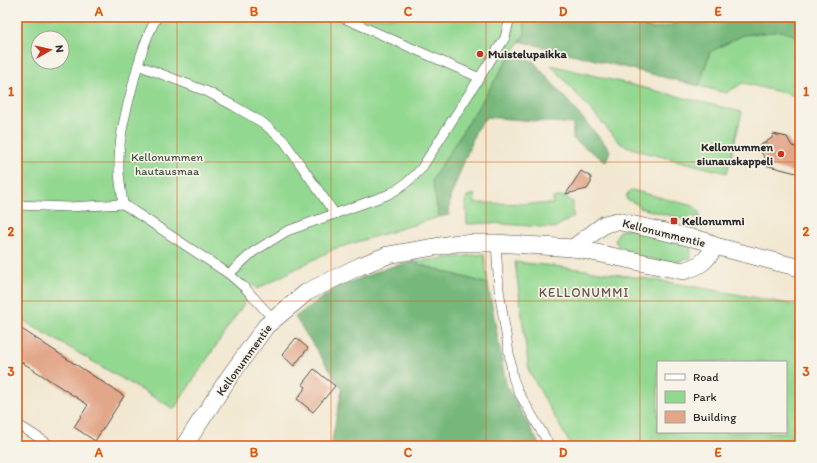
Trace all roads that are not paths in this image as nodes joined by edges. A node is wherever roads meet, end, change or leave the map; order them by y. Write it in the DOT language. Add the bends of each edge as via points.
graph roads {
  1 [pos="157,17"];
  2 [pos="341,17"];
  3 [pos="510,17"];
  4 [pos="138,65"];
  5 [pos="480,78"];
  6 [pos="123,204"];
  7 [pos="17,205"];
  8 [pos="336,214"];
  9 [pos="496,243"];
  10 [pos="715,246"];
  11 [pos="573,248"];
  12 [pos="800,268"];
  13 [pos="229,274"];
  14 [pos="274,320"];
  15 [pos="17,424"];
  16 [pos="47,443"];
  17 [pos="184,446"];
  18 [pos="550,446"];
  1 -- 4 [label="lane"];
  2 -- 5 [label="lane"];
  3 -- 5 [label="lane" via="505,38"];
  4 -- 6 [label="lane" via="120,145 119,171"];
  4 -- 8 [label="lane" via="208,92 263,123 284,141"];
  5 -- 8 [label="lane" via="421,169 412,178 387,195"];
  6 -- 7 [label="lane" via="68,207"];
  6 -- 13 [label="lane"];
  8 -- 13 [label="lane" via="274,238 252,252"];
  9 -- 11 [label="street, Kellonummentie"];
  9 -- 14 [label="street, Kellonummentie" via="457,243 388,255 306,292"];
  9 -- 18 [label="lane" via="499,290 513,378 519,394"];
  10 -- 11 [label="street, Kellonummentie" via="706,241 617,221 605,224"];
  10 -- 11 [label="street, Kellonummentie" via="698,266 683,271"];
  10 -- 12 [label="street, Kellonummentie"];
  13 -- 14 [label="lane"];
  14 -- 17 [label="street, Kellonummentie" via="266,326 230,376"];
  15 -- 16 [label="lane"];
}
